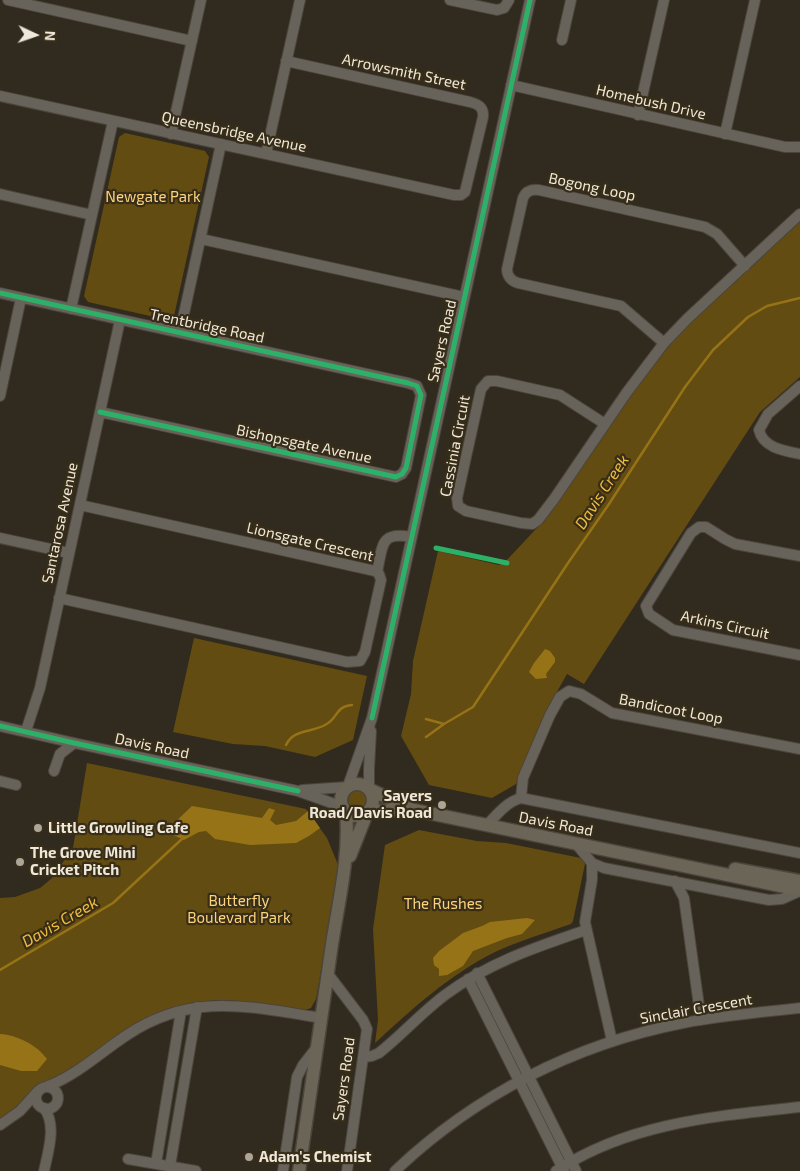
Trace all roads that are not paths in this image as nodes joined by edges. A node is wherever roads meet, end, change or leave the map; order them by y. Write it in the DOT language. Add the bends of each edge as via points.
graph roads {
  1 [pos="8,0"];
  2 [pos="201,0"];
  3 [pos="300,0"];
  4 [pos="450,0"];
  5 [pos="509,0"];
  6 [pos="530,0"];
  7 [pos="571,0"];
  8 [pos="664,0"];
  9 [pos="755,0"];
  10 [pos="192,40"];
  11 [pos="562,40"];
  12 [pos="286,62"];
  13 [pos="511,86"];
  14 [pos="0,96"];
  15 [pos="638,115"];
  16 [pos="113,121"];
  17 [pos="171,134"];
  18 [pos="725,134"];
  19 [pos="221,144"];
  20 [pos="786,147"];
  21 [pos="800,147"];
  22 [pos="266,154"];
  23 [pos="800,155"];
  24 [pos="0,194"];
  25 [pos="461,195"];
  26 [pos="92,214"];
  27 [pos="800,214"];
  28 [pos="200,238"];
  29 [pos="745,266"];
  30 [pos="0,293"];
  31 [pos="464,297"];
  32 [pos="22,298"];
  33 [pos="71,309"];
  34 [pos="120,320"];
  35 [pos="180,332"];
  36 [pos="664,343"];
  37 [pos="408,383"];
  38 [pos="800,386"];
  39 [pos="1,389"];
  40 [pos="100,412"];
  41 [pos="605,424"];
  42 [pos="800,454"];
  43 [pos="80,506"];
  44 [pos="411,537"];
  45 [pos="0,538"];
  46 [pos="69,553"];
  47 [pos="800,556"];
  48 [pos="377,572"];
  49 [pos="59,598"];
  50 [pos="800,655"];
  51 [pos="372,718"];
  52 [pos="1,729"];
  53 [pos="26,731"];
  54 [pos="74,743"];
  55 [pos="800,750"];
  56 [pos="529,767"];
  57 [pos="54,771"];
  58 [pos="0,781"];
  59 [pos="16,784"];
  60 [pos="348,787"];
  61 [pos="370,789"];
  62 [pos="298,790"];
  63 [pos="521,798"];
  64 [pos="534,800"];
  65 [pos="344,809"];
  66 [pos="414,810"];
  67 [pos="368,812"];
  68 [pos="486,826"];
  69 [pos="578,845"];
  70 [pos="800,853"];
  71 [pos="663,861"];
  72 [pos="592,863"];
  73 [pos="604,868"];
  74 [pos="345,870"];
  75 [pos="592,880"];
  76 [pos="800,881"];
  77 [pos="675,882"];
  78 [pos="692,885"];
  79 [pos="800,890"];
  80 [pos="684,898"];
  81 [pos="586,930"];
  82 [pos="477,973"];
  83 [pos="328,974"];
  84 [pos="468,979"];
  85 [pos="197,1007"];
  86 [pos="800,1008"];
  87 [pos="181,1010"];
  88 [pos="322,1018"];
  89 [pos="701,1020"];
  90 [pos="612,1041"];
  91 [pos="318,1046"];
  92 [pos="364,1057"];
  93 [pos="68,1078"];
  94 [pos="524,1078"];
  95 [pos="48,1086"];
  96 [pos="38,1091"];
  97 [pos="57,1100"];
  98 [pos="800,1107"];
  99 [pos="43,1108"];
  100 [pos="20,1111"];
  101 [pos="0,1125"];
  102 [pos="51,1134"];
  103 [pos="128,1159"];
  104 [pos="156,1164"];
  105 [pos="170,1166"];
  106 [pos="563,1168"];
  107 [pos="44,1171"];
  108 [pos="196,1171"];
  109 [pos="283,1171"];
  110 [pos="299,1171"];
  111 [pos="347,1171"];
  112 [pos="395,1171"];
  113 [pos="576,1171"];
  1 -- 10 [label="street"];
  2 -- 10 [label="street"];
  3 -- 12 [label="street"];
  4 -- 5 [label="street" via="497,10 504,8"];
  6 -- 13 [label="street, Sayers Road"];
  7 -- 11 [label="street"];
  8 -- 15 [label="street"];
  9 -- 18 [label="street"];
  10 -- 17 [label="street"];
  12 -- 22 [label="street"];
  12 -- 25 [label="street, Arrowsmith Street" via="479,105 483,116 467,189"];
  13 -- 15 [label="street, Homebush Drive"];
  13 -- 31 [label="street, Sayers Road"];
  14 -- 16 [label="street, Queensbridge Avenue"];
  15 -- 18 [label="street, Homebush Drive"];
  16 -- 17 [label="street, Queensbridge Avenue"];
  16 -- 26 [label="street"];
  17 -- 19 [label="street, Queensbridge Avenue"];
  18 -- 20 [label="street, Homebush Drive"];
  19 -- 22 [label="street, Queensbridge Avenue"];
  19 -- 28 [label="street"];
  20 -- 21 [label="street, Homebush Drive"];
  20 -- 23 [label="street, Homebush Drive"];
  22 -- 25 [label="street, Queensbridge Avenue"];
  24 -- 26 [label="street"];
  26 -- 33 [label="street"];
  27 -- 29 [label="street, Cassinia Circuit"];
  28 -- 31 [label="street"];
  28 -- 35 [label="street"];
  29 -- 36 [label="street, Cassinia Circuit"];
  29 -- 36 [label="street, Bogong Loop" via="714,231 704,227 539,190 527,192 507,268 511,280 621,306"];
  30 -- 32 [label="street, Trentbridge Road"];
  31 -- 44 [label="street, Sayers Road"];
  32 -- 33 [label="street, Trentbridge Road"];
  32 -- 39 [label="street"];
  33 -- 34 [label="street, Trentbridge Road"];
  34 -- 35 [label="street, Trentbridge Road"];
  34 -- 40 [label="street, Santarosa Avenue"];
  35 -- 37 [label="street, Trentbridge Road"];
  36 -- 41 [label="street, Cassinia Circuit"];
  37 -- 40 [label="street, Bishopsgate Avenue" via="417,386 421,395 406,468 396,477"];
  38 -- 42 [label="street" via="768,414 759,430 763,439 772,446"];
  40 -- 43 [label="street, Santarosa Avenue"];
  41 -- 41 [label="street, Cassinia Circuit" via="560,395 488,381 481,388 457,498 458,506 466,511 521,523 535,522"];
  43 -- 46 [label="street, Santarosa Avenue"];
  43 -- 48 [label="street, Lionsgate Crescent"];
  44 -- 48 [label="street" via="393,536 385,541"];
  44 -- 51 [label="street, Sayers Road"];
  45 -- 46 [label="street"];
  46 -- 49 [label="street, Santarosa Avenue"];
  47 -- 50 [label="street, Arkins Circuit" via="736,544 706,527 700,527 691,533 646,608 652,617 674,630"];
  48 -- 49 [label="street, Lionsgate Crescent" via="380,584 364,656 357,662"];
  49 -- 53 [label="street, Santarosa Avenue" via="40,688"];
  51 -- 60 [label="street, Sayers Road"];
  51 -- 61 [label="street, Sayers Road"];
  52 -- 53 [label="street, Davis Road"];
  53 -- 54 [label="street, Davis Road"];
  54 -- 57 [label="street" via="60,754"];
  54 -- 62 [label="street, Davis Road"];
  55 -- 56 [label="street, Bandicoot Loop" via="612,713 569,690 560,697 550,715"];
  56 -- 63 [label="street, Bandicoot Loop" via="521,784"];
  56 -- 64 [label="street, Bandicoot Loop" via="528,786"];
  58 -- 59 [label="street"];
  60 -- 61 [label="main road" via="357,783"];
  60 -- 62 [label="street"];
  60 -- 65 [label="main road" via="341,796"];
  61 -- 66 [label="main road, Davis Road"];
  61 -- 67 [label="main road" via="374,801"];
  62 -- 65 [label="street"];
  63 -- 64 [label="street"];
  63 -- 68 [label="street" via="506,805"];
  64 -- 70 [label="street"];
  65 -- 67 [label="main road" via="354,816"];
  65 -- 74 [label="main road, Sayers Road" via="347,838"];
  66 -- 67 [label="main road, Davis Road"];
  66 -- 68 [label="main road, Davis Road"];
  67 -- 74 [label="main road, Sayers Road"];
  68 -- 69 [label="main road, Davis Road"];
  69 -- 71 [label="main road, Davis Road"];
  69 -- 72 [label="street"];
  71 -- 76 [label="main road, Davis Road" via="742,870"];
  71 -- 79 [label="main road, Davis Road"];
  72 -- 73 [label="street"];
  72 -- 75 [label="street"];
  73 -- 75 [label="street"];
  73 -- 77 [label="street"];
  74 -- 83 [label="main road, Sayers Road"];
  75 -- 81 [label="street" via="585,915"];
  77 -- 78 [label="street"];
  77 -- 80 [label="street"];
  78 -- 79 [label="street" via="769,900 782,899"];
  78 -- 80 [label="street"];
  80 -- 89 [label="street"];
  81 -- 82 [label="street" via="520,953"];
  81 -- 90 [label="street"];
  82 -- 84 [label="street"];
  82 -- 94 [label="street"];
  83 -- 88 [label="main road, Sayers Road"];
  83 -- 92 [label="street, Sayers Road" via="366,1025"];
  84 -- 92 [label="street" via="436,1002 378,1053"];
  84 -- 94 [label="street"];
  85 -- 87 [label="street"];
  85 -- 88 [label="street" via="235,1005"];
  85 -- 105 [label="street"];
  86 -- 89 [label="street, Sinclair Crescent"];
  87 -- 93 [label="street" via="140,1026"];
  87 -- 104 [label="street"];
  88 -- 91 [label="main road, Sayers Road"];
  89 -- 90 [label="street, Sinclair Crescent"];
  90 -- 94 [label="street, Sinclair Crescent"];
  91 -- 109 [label="street, Sayers Road" via="297,1077"];
  91 -- 110 [label="main road, Sayers Road"];
  92 -- 111 [label="street, Sayers Road"];
  93 -- 95 [label="street"];
  93 -- 97 [label="street"];
  94 -- 106 [label="street"];
  94 -- 112 [label="street, Sinclair Crescent" via="460,1118"];
  95 -- 96 [label="street"];
  95 -- 97 [label="street" via="56,1091"];
  96 -- 99 [label="street" via="37,1102"];
  96 -- 100 [label="street"];
  97 -- 99 [label="street" via="51,1108"];
  97 -- 102 [label="street"];
  98 -- 106 [label="street" via="660,1127 621,1138"];
  99 -- 100 [label="street"];
  99 -- 102 [label="street" via="50,1117"];
  100 -- 101 [label="street"];
  102 -- 107 [label="street"];
  103 -- 104 [label="street"];
  104 -- 105 [label="street"];
  105 -- 108 [label="street"];
  106 -- 113 [label="street"];
}
